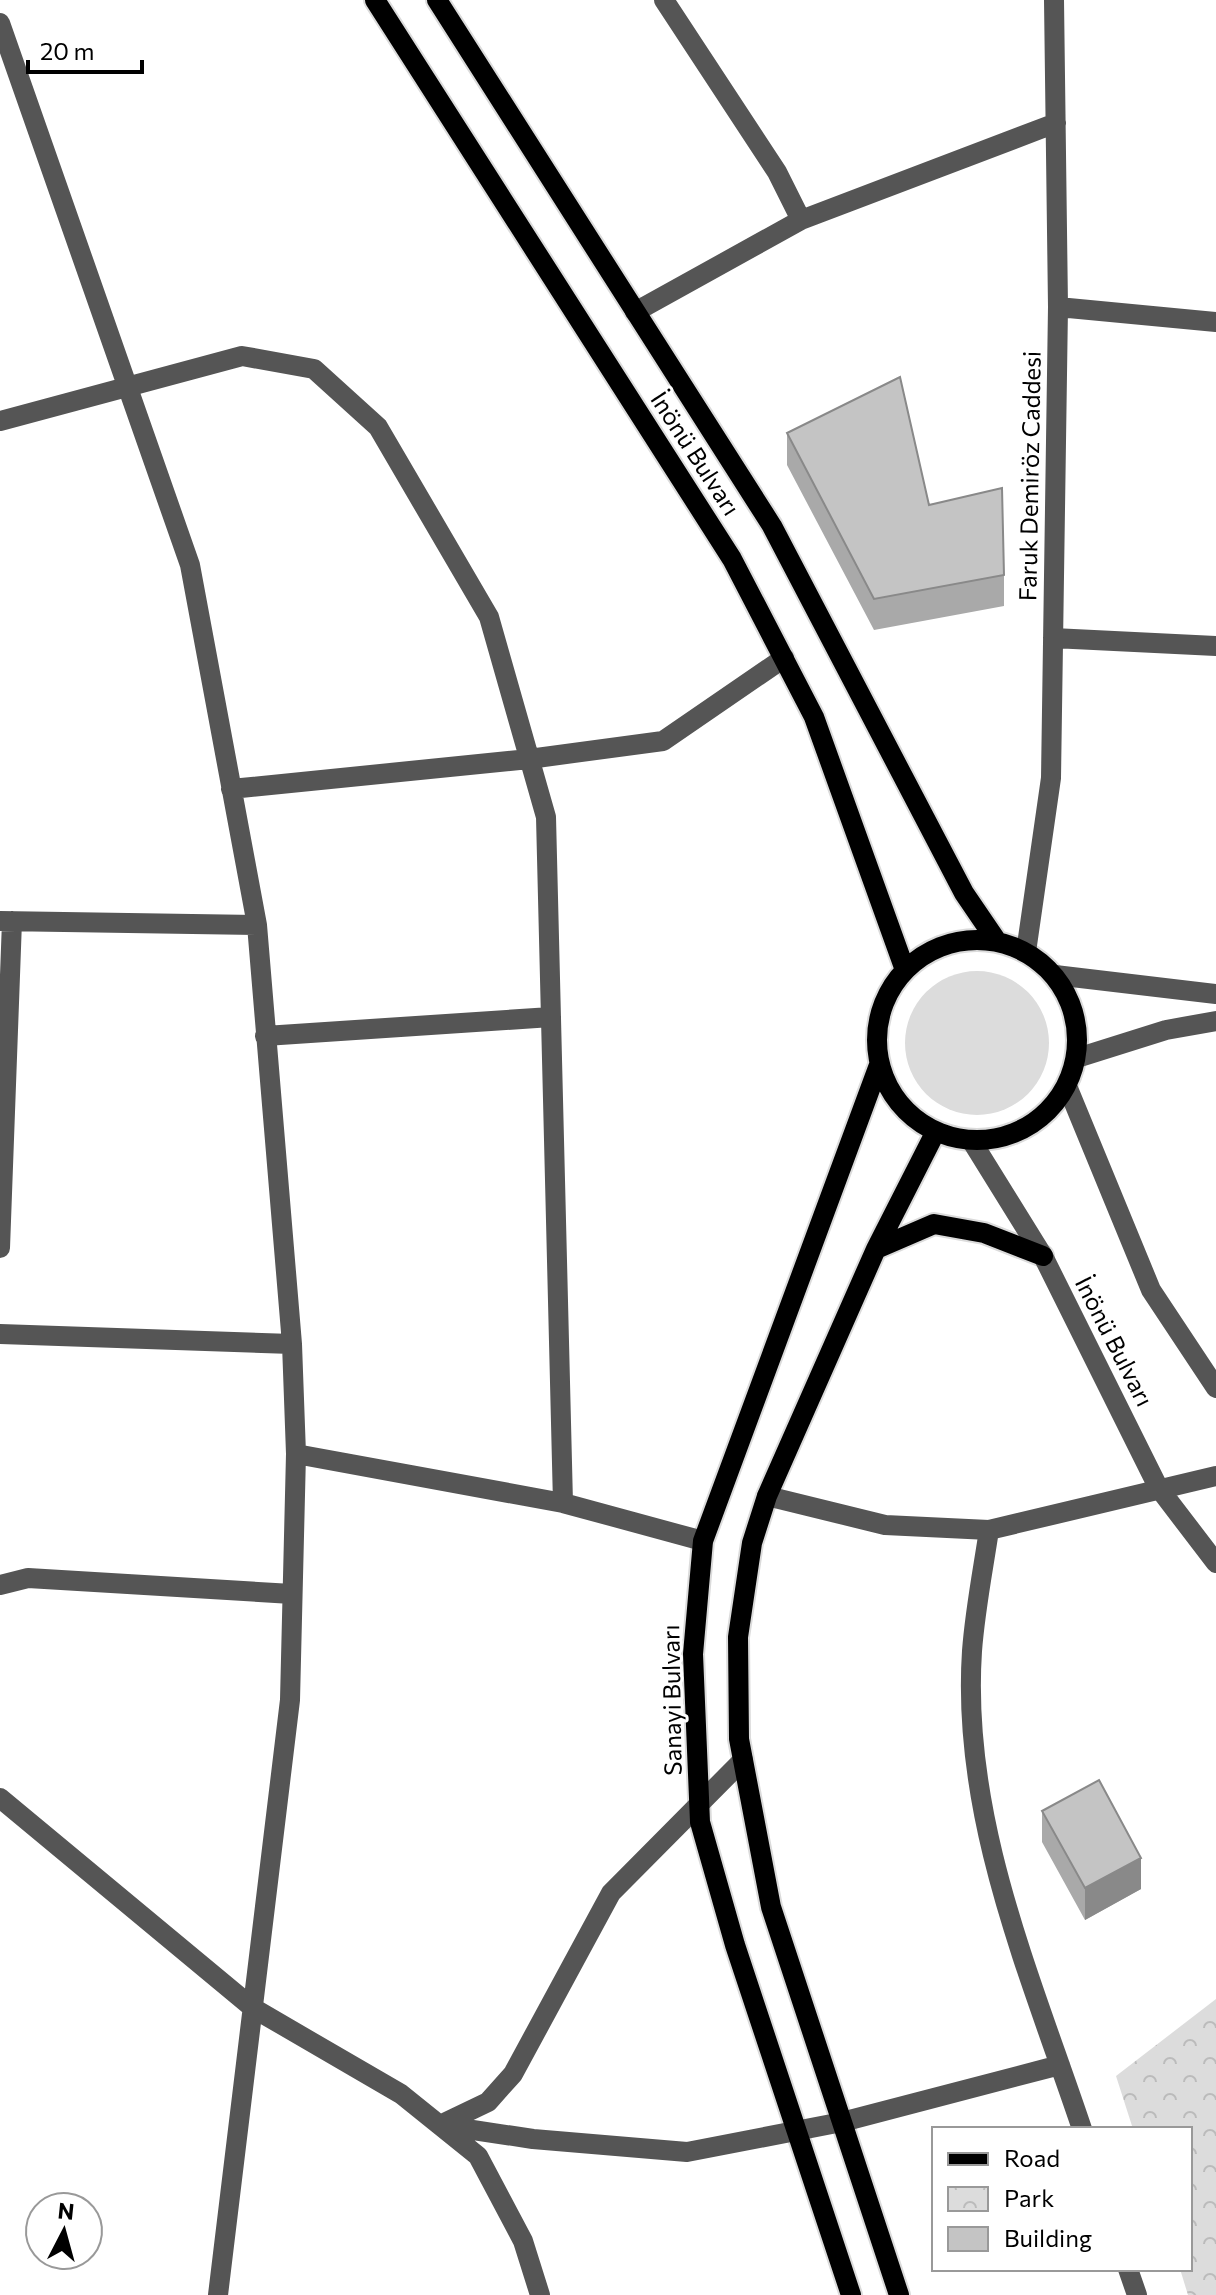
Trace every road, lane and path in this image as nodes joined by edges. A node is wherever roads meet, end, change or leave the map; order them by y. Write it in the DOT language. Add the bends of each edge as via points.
graph roads {
  1 [pos="375,0"];
  2 [pos="437,0"];
  3 [pos="664,0"];
  4 [pos="1054,0"];
  5 [pos="0,23"];
  6 [pos="1056,123"];
  7 [pos="801,220"];
  8 [pos="1058,307"];
  9 [pos="635,312"];
  10 [pos="1216,322"];
  11 [pos="127,385"];
  12 [pos="0,421"];
  13 [pos="1053,638"];
  14 [pos="1216,646"];
  15 [pos="784,658"];
  16 [pos="529,759"];
  17 [pos="231,789"];
  18 [pos="6,921"];
  19 [pos="257,925"];
  20 [pos="996,940"];
  21 [pos="1026,952"];
  22 [pos="905,970"];
  23 [pos="1055,975"];
  24 [pos="1216,994"];
  25 [pos="551,1017"];
  26 [pos="1216,1021"];
  27 [pos="265,1036"];
  28 [pos="1077,1058"];
  29 [pos="879,1065"];
  30 [pos="1067,1086"];
  31 [pos="935,1133"];
  32 [pos="971,1140"];
  33 [pos="0,1248"];
  34 [pos="876,1249"];
  35 [pos="1043,1256"];
  36 [pos="0,1334"];
  37 [pos="292,1344"];
  38 [pos="1216,1388"];
  39 [pos="296,1454"];
  40 [pos="1216,1476"];
  41 [pos="1158,1487"];
  42 [pos="767,1496"];
  43 [pos="563,1503"];
  44 [pos="989,1530"];
  45 [pos="703,1541"];
  46 [pos="1216,1563"];
  47 [pos="0,1585"];
  48 [pos="292,1594"];
  49 [pos="743,1760"];
  50 [pos="0,1798"];
  51 [pos="699,1804"];
  52 [pos="253,2008"];
  53 [pos="1060,2065"];
  54 [pos="842,2122"];
  55 [pos="440,2125"];
  56 [pos="1081,2127"];
  57 [pos="796,2129"];
  58 [pos="1129,2271"];
  59 [pos="218,2295"];
  60 [pos="540,2295"];
  61 [pos="851,2295"];
  62 [pos="899,2295"];
  63 [pos="1137,2295"];
  1 -- 15 [label="main road, İnönü Bulvarı" via="732,559"];
  2 -- 9 [label="main road, İnönü Bulvarı"];
  3 -- 7 [label="street" via="777,172"];
  4 -- 6 [label="street, Faruk Demiröz Caddesi"];
  5 -- 11 [label="street"];
  6 -- 7 [label="street"];
  6 -- 8 [label="street, Faruk Demiröz Caddesi"];
  7 -- 9 [label="street"];
  8 -- 10 [label="street"];
  8 -- 13 [label="street, Faruk Demiröz Caddesi"];
  9 -- 20 [label="main road, İnönü Bulvarı" via="772,526 964,893"];
  11 -- 12 [label="street"];
  11 -- 16 [label="street" via="242,356 314,369 378,427 489,617"];
  11 -- 17 [label="street" via="190,565"];
  13 -- 14 [label="street"];
  13 -- 21 [label="street, Faruk Demiröz Caddesi" via="1051,778"];
  15 -- 16 [label="street" via="663,741"];
  15 -- 22 [label="main road, İnönü Bulvarı" via="814,717"];
  16 -- 17 [label="street"];
  16 -- 25 [label="street" via="546,817"];
  17 -- 19 [label="street"];
  18 -- 19 [label="street"];
  18 -- 33 [label="street"];
  19 -- 27 [label="street"];
  20 -- 21 [label="main road"];
  20 -- 22 [label="main road" via="963,940"];
  21 -- 23 [label="main road"];
  22 -- 29 [label="main road" via="885,997 876,1031"];
  23 -- 24 [label="street"];
  23 -- 28 [label="main road" via="1078,1028"];
  25 -- 27 [label="street"];
  25 -- 43 [label="street"];
  26 -- 28 [label="street" via="1166,1030"];
  27 -- 37 [label="street"];
  28 -- 30 [label="main road"];
  29 -- 31 [label="main road" via="891,1094"];
  29 -- 45 [label="main road, Sanayi Bulvarı"];
  30 -- 32 [label="main road" via="1050,1110 1027,1128 1000,1138"];
  30 -- 38 [label="street" via="1151,1290"];
  31 -- 32 [label="main road"];
  31 -- 34 [label="main road"];
  32 -- 35 [label="street, İnönü Bulvarı"];
  34 -- 35 [label="main road" via="934,1224 984,1233"];
  34 -- 42 [label="main road"];
  35 -- 41 [label="street, İnönü Bulvarı"];
  36 -- 37 [label="street"];
  37 -- 39 [label="street"];
  39 -- 43 [label="street"];
  39 -- 48 [label="street"];
  40 -- 41 [label="street"];
  41 -- 44 [label="street"];
  41 -- 46 [label="street, İnönü Bulvarı"];
  42 -- 44 [label="street" via="885,1525"];
  42 -- 49 [label="main road" via="752,1543 738,1637"];
  43 -- 45 [label="street"];
  44 -- 53 [label="street" via="972,1652 975,1755 996,1878"];
  45 -- 51 [label="main road, Sanayi Bulvarı" via="693,1654"];
  47 -- 48 [label="street" via="28,1578"];
  48 -- 52 [label="street" via="290,1700"];
  49 -- 51 [label="street"];
  49 -- 54 [label="main road" via="771,1907"];
  50 -- 52 [label="street"];
  51 -- 55 [label="street" via="611,1893 513,2074 488,2102"];
  51 -- 57 [label="main road, Sanayi Bulvarı" via="735,1945"];
  52 -- 55 [label="street" via="401,2094"];
  52 -- 59 [label="street"];
  53 -- 54 [label="street"];
  53 -- 56 [label="street"];
  54 -- 57 [label="street"];
  54 -- 62 [label="main road"];
  55 -- 57 [label="street" via="687,2152"];
  55 -- 60 [label="street" via="478,2156 523,2241"];
  57 -- 61 [label="main road, Sanayi Bulvarı"];
  58 -- 63 [label="street"];
}
